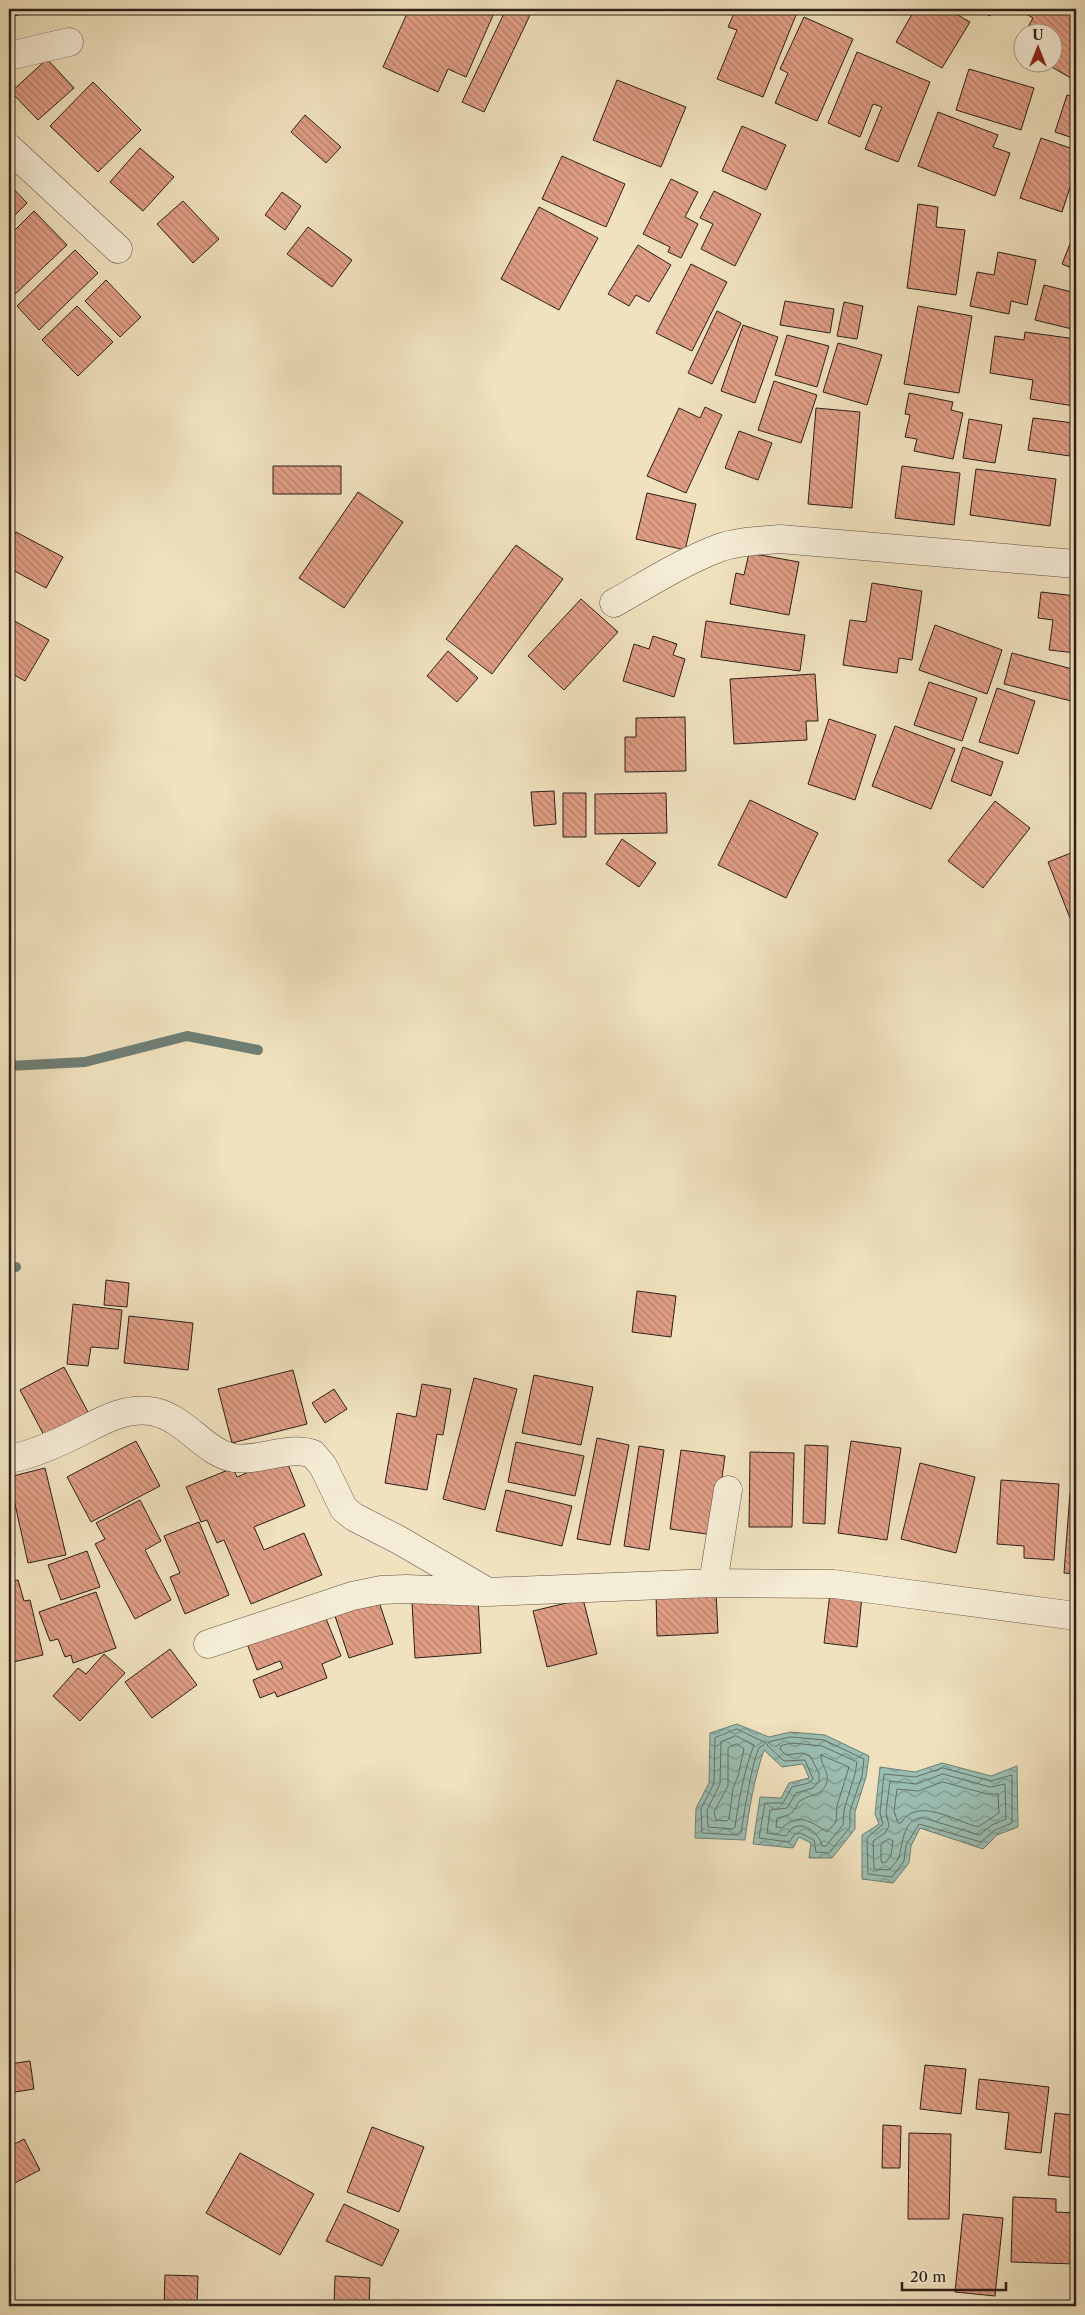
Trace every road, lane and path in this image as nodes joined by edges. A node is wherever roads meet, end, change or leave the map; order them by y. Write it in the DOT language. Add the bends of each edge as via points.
graph roads {
  1 [pos="69,42"];
  2 [pos="9,56"];
  3 [pos="9,148"];
  4 [pos="118,249"];
  5 [pos="1076,564"];
  6 [pos="614,603"];
  7 [pos="9,1460"];
  8 [pos="728,1490"];
  9 [pos="713,1582"];
  10 [pos="488,1592"];
  11 [pos="1076,1616"];
  12 [pos="208,1644"];
  1 -- 2 [label="street"];
  3 -- 4 [label="street"];
  5 -- 6 [label="street" via="780,539 742,542 684,564"];
  7 -- 10 [label="street" via="61,1441 118,1414 134,1411 154,1412 172,1418 220,1453 234,1458 307,1452 318,1459 344,1509 354,1517"];
  8 -- 9 [label="street"];
  9 -- 10 [label="street"];
  9 -- 11 [label="street" via="834,1584"];
  10 -- 12 [label="street" via="382,1590 352,1596"];
}
